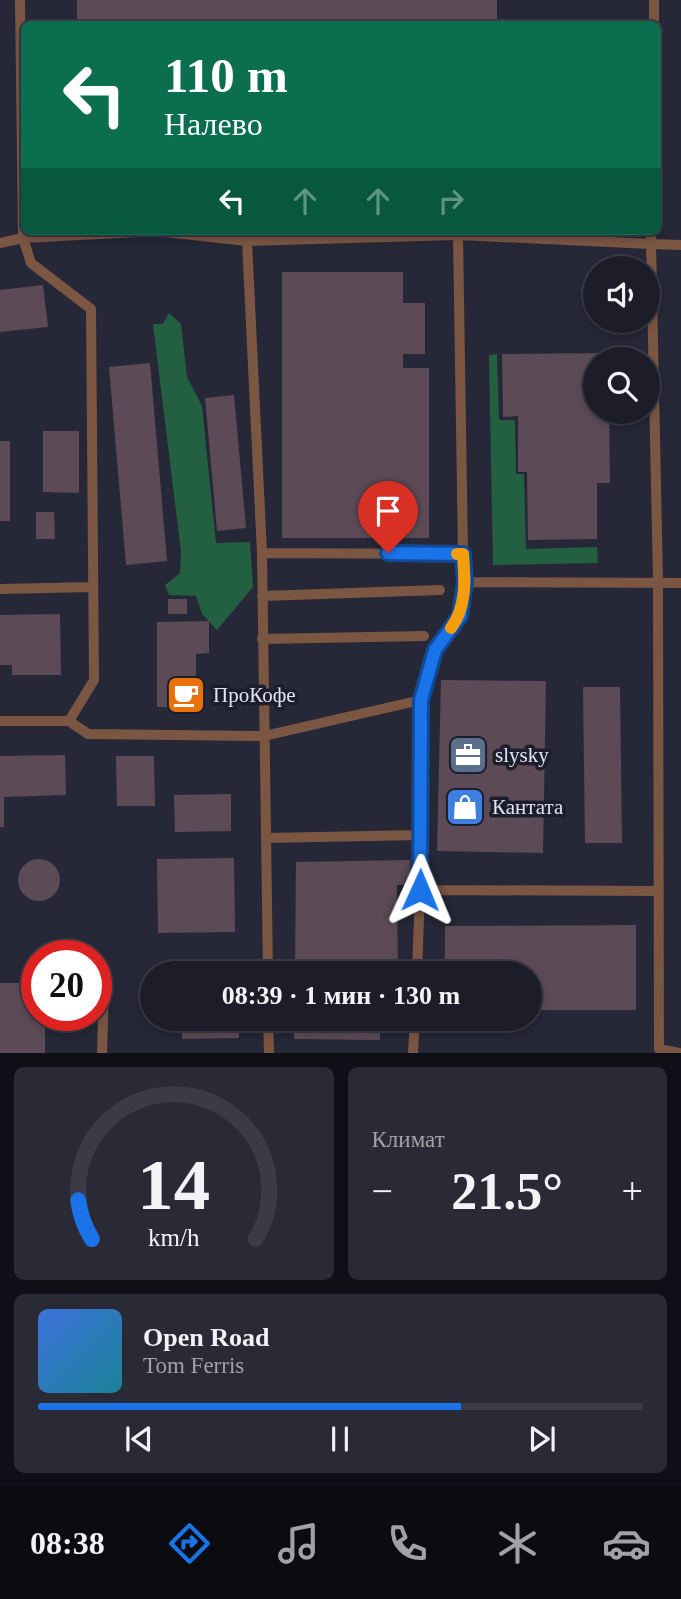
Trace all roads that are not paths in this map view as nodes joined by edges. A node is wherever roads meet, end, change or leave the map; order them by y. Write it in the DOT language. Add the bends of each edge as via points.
graph roads {
  1 [pos="20,0"];
  2 [pos="654,0"];
  3 [pos="654,21"];
  4 [pos="21,80"];
  5 [pos="23,235"];
  6 [pos="90,235"];
  7 [pos="192,235"];
  8 [pos="458,235"];
  9 [pos="651,235"];
  10 [pos="23,239"];
  11 [pos="247,241"];
  12 [pos="0,243"];
  13 [pos="651,244"];
  14 [pos="681,245"];
  15 [pos="262,553"];
  16 [pos="463,554"];
  17 [pos="465,582"];
  18 [pos="659,582"];
  19 [pos="681,583"];
  20 [pos="93,587"];
  21 [pos="0,589"];
  22 [pos="440,590"];
  23 [pos="262,596"];
  24 [pos="424,636"];
  25 [pos="262,639"];
  26 [pos="421,700"];
  27 [pos="0,721"];
  28 [pos="69,721"];
  29 [pos="264,736"];
  30 [pos="421,835"];
  31 [pos="266,838"];
  32 [pos="420,890"];
  33 [pos="659,891"];
  34 [pos="268,961"];
  35 [pos="417,961"];
  36 [pos="103,1031"];
  37 [pos="268,1031"];
  38 [pos="415,1031"];
  39 [pos="102,1053"];
  40 [pos="269,1053"];
  41 [pos="414,1053"];
  42 [pos="679,1053"];
  1 -- 4 [label="lane"];
  2 -- 3 [label="lane"];
  5 -- 10 [label="lane"];
  6 -- 10 [label="lane"];
  7 -- 11 [label="lane"];
  8 -- 11 [label="lane"];
  8 -- 13 [label="lane"];
  8 -- 16 [label="lane"];
  9 -- 13 [label="lane"];
  10 -- 12 [label="lane"];
  10 -- 20 [label="lane" via="31,263 91,309"];
  11 -- 15 [label="lane"];
  13 -- 14 [label="lane"];
  13 -- 18 [label="lane"];
  15 -- 16 [label="lane"];
  15 -- 23 [label="lane"];
  16 -- 17 [label="lane"];
  17 -- 18 [label="lane"];
  17 -- 26 [label="lane" via="460,616 435,650"];
  18 -- 19 [label="lane"];
  18 -- 33 [label="lane"];
  20 -- 21 [label="lane"];
  20 -- 28 [label="lane" via="94,680"];
  22 -- 23 [label="lane"];
  23 -- 25 [label="lane"];
  24 -- 25 [label="lane"];
  25 -- 29 [label="lane"];
  26 -- 29 [label="lane"];
  26 -- 30 [label="lane"];
  27 -- 28 [label="lane"];
  28 -- 29 [label="lane" via="88,734"];
  29 -- 31 [label="lane"];
  30 -- 31 [label="lane"];
  30 -- 32 [label="lane"];
  31 -- 34 [label="lane"];
  32 -- 33 [label="lane"];
  32 -- 35 [label="lane"];
  33 -- 42 [label="lane" via="659,1049"];
  36 -- 39 [label="lane"];
  37 -- 40 [label="lane"];
  38 -- 41 [label="lane"];
}
